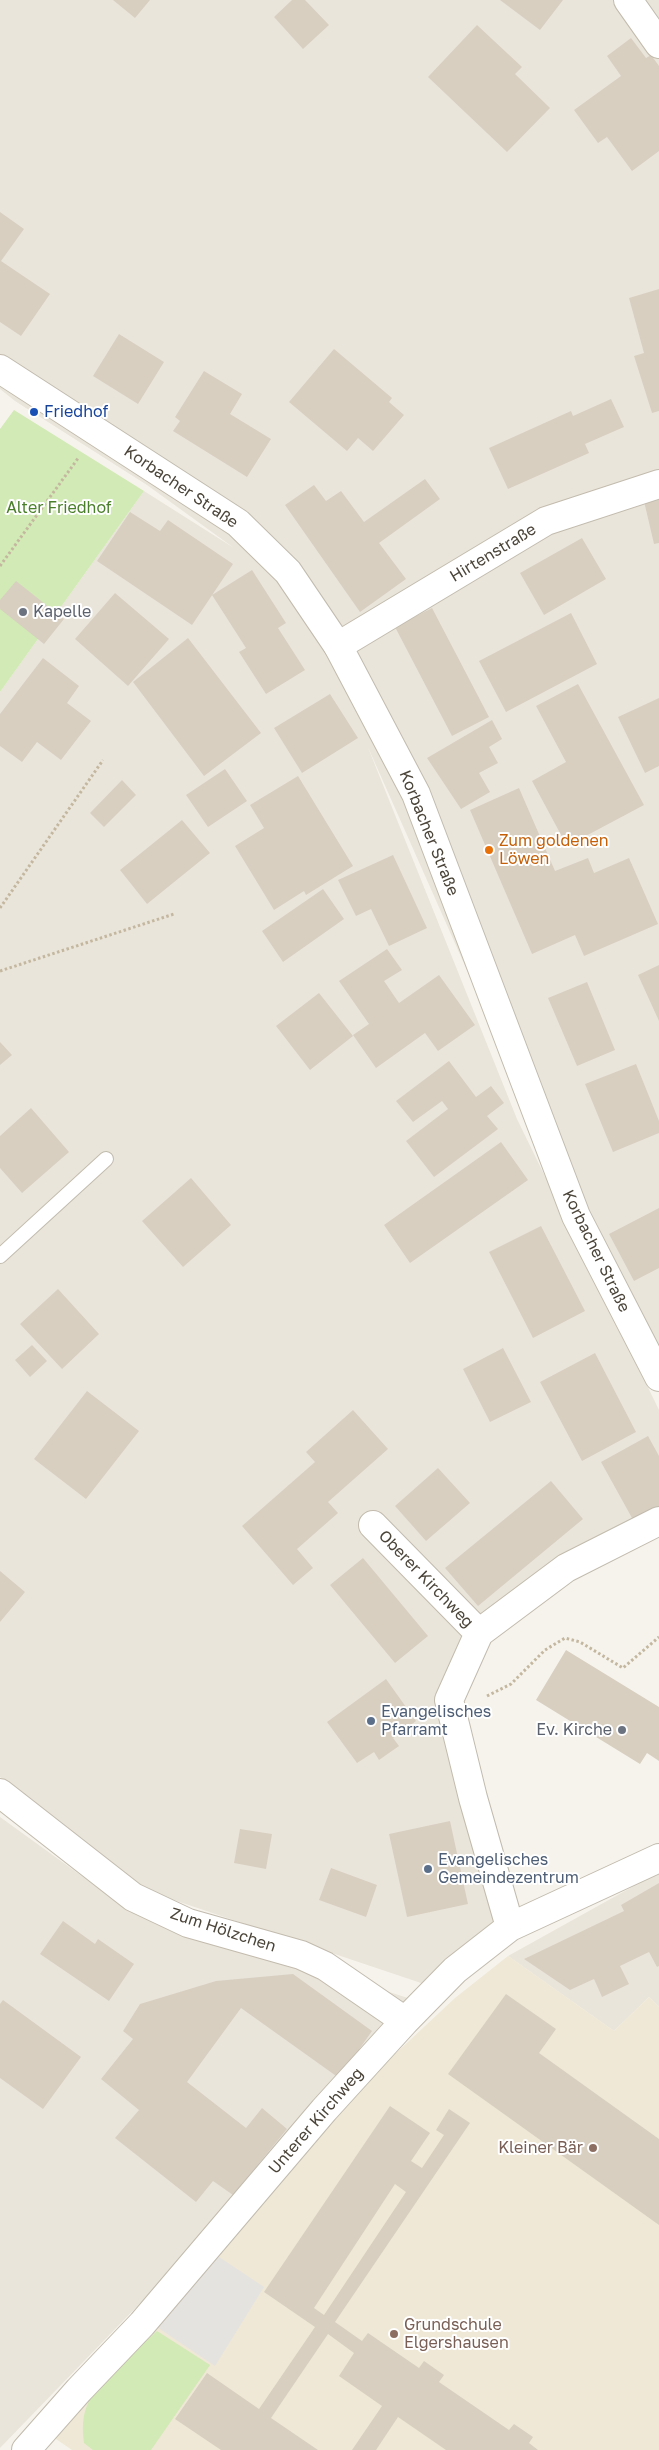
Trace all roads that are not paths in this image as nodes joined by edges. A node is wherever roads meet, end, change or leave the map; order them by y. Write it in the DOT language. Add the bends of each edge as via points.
graph roads {
  1 [pos="628,0"];
  2 [pos="659,44"];
  3 [pos="0,369"];
  4 [pos="659,484"];
  5 [pos="338,646"];
  6 [pos="106,1159"];
  7 [pos="0,1256"];
  8 [pos="658,1374"];
  9 [pos="659,1521"];
  10 [pos="373,1525"];
  11 [pos="479,1634"];
  12 [pos="0,1793"];
  13 [pos="659,1858"];
  14 [pos="510,1927"];
  15 [pos="405,2021"];
  16 [pos="26,2450"];
  1 -- 2 [label="street"];
  3 -- 5 [label="street, Korbacher Straße" via="238,523 288,572"];
  4 -- 5 [label="street, Hirtenstraße" via="546,521"];
  5 -- 8 [label="street, Korbacher Straße" via="416,794 576,1216"];
  6 -- 7 [label="lane"];
  9 -- 11 [label="street, Oberer Kirchweg" via="566,1568"];
  10 -- 11 [label="street, Oberer Kirchweg"];
  11 -- 14 [label="street, Oberer Kirchweg" via="449,1700"];
  12 -- 15 [label="street, Zum Hölzchen" via="132,1897 188,1923 302,1955 325,1966"];
  13 -- 14 [label="street, Unterer Kirchweg"];
  14 -- 15 [label="street, Unterer Kirchweg" via="455,1970"];
  15 -- 16 [label="street, Unterer Kirchweg" via="324,2110 142,2324"];
}
